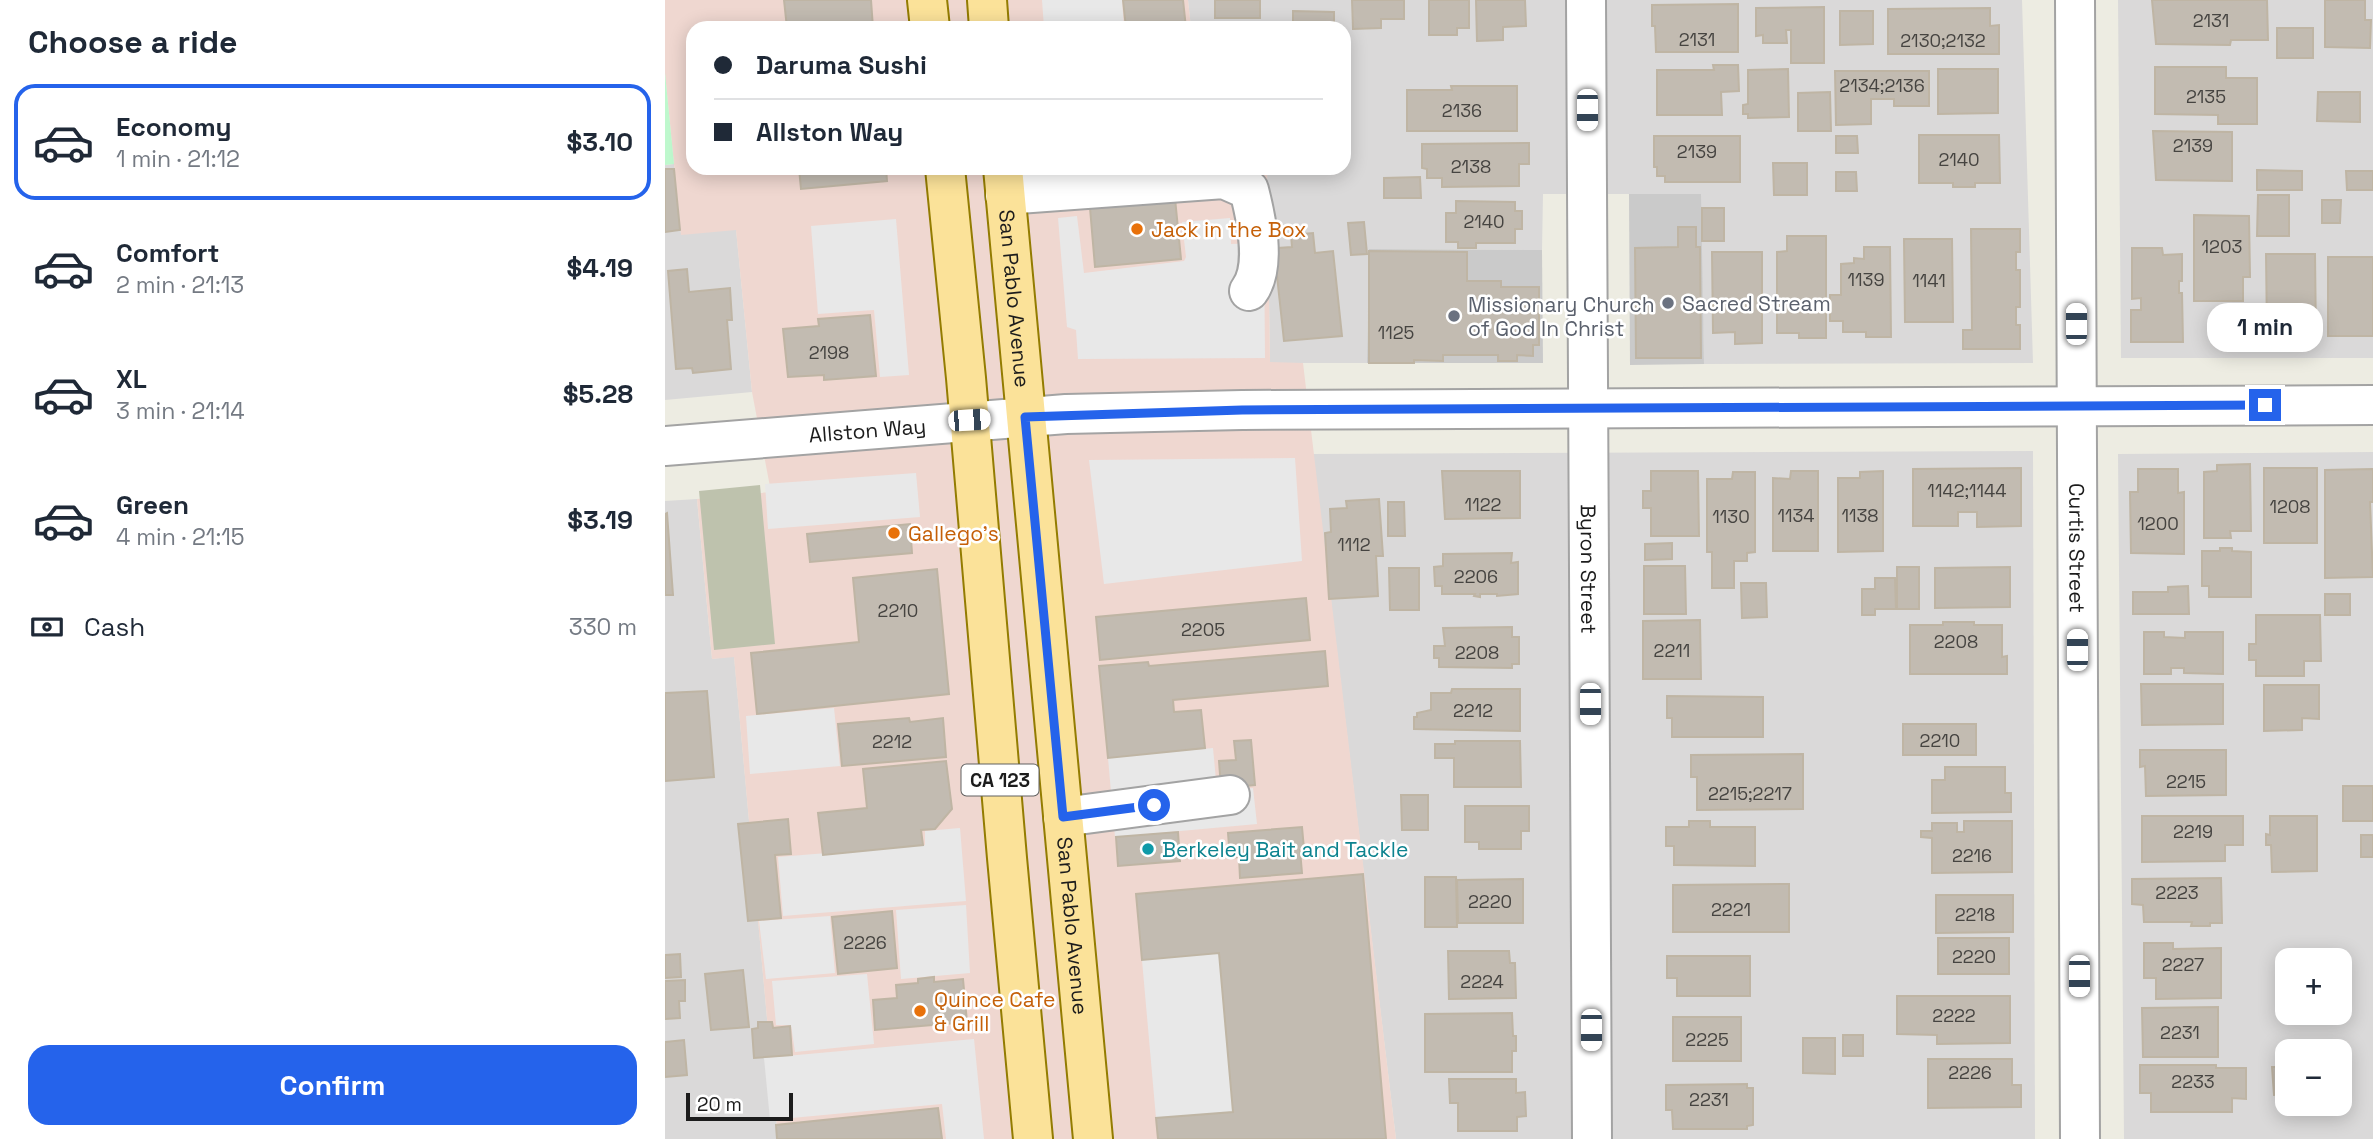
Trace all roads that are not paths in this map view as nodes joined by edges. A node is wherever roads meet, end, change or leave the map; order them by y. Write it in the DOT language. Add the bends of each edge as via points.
graph roads {
  1 [pos="927,0"];
  2 [pos="987,0"];
  3 [pos="1586,0"];
  4 [pos="2075,0"];
  5 [pos="929,21"];
  6 [pos="988,21"];
  7 [pos="946,175"];
  8 [pos="1004,181"];
  9 [pos="1249,291"];
  10 [pos="2076,405"];
  11 [pos="2373,405"];
  12 [pos="1588,408"];
  13 [pos="1025,417"];
  14 [pos="969,420"];
  15 [pos="665,446"];
  16 [pos="1230,795"];
  17 [pos="1063,817"];
  18 [pos="1033,1139"];
  19 [pos="1093,1139"];
  20 [pos="1592,1139"];
  21 [pos="2080,1139"];
  1 -- 5 [label="main road"];
  2 -- 6 [label="main road"];
  3 -- 12 [label="street, Byron Street"];
  4 -- 10 [label="street, Curtis Street"];
  7 -- 14 [label="main road, CA 123"];
  8 -- 9 [label="street" via="1224,179 1249,190 1257,221 1257,280"];
  8 -- 13 [label="main road, San Pablo Avenue / CA 123"];
  10 -- 11 [label="street, Allston Way"];
  10 -- 12 [label="street, Allston Way"];
  10 -- 21 [label="street, Curtis Street"];
  12 -- 13 [label="street, Allston Way" via="1242,410"];
  12 -- 20 [label="street, Byron Street"];
  13 -- 14 [label="street, Allston Way"];
  13 -- 17 [label="main road, San Pablo Avenue / CA 123"];
  14 -- 15 [label="street, Allston Way"];
  14 -- 18 [label="main road, CA 123"];
  16 -- 17 [label="street"];
  17 -- 19 [label="main road, San Pablo Avenue / CA 123"];
}
